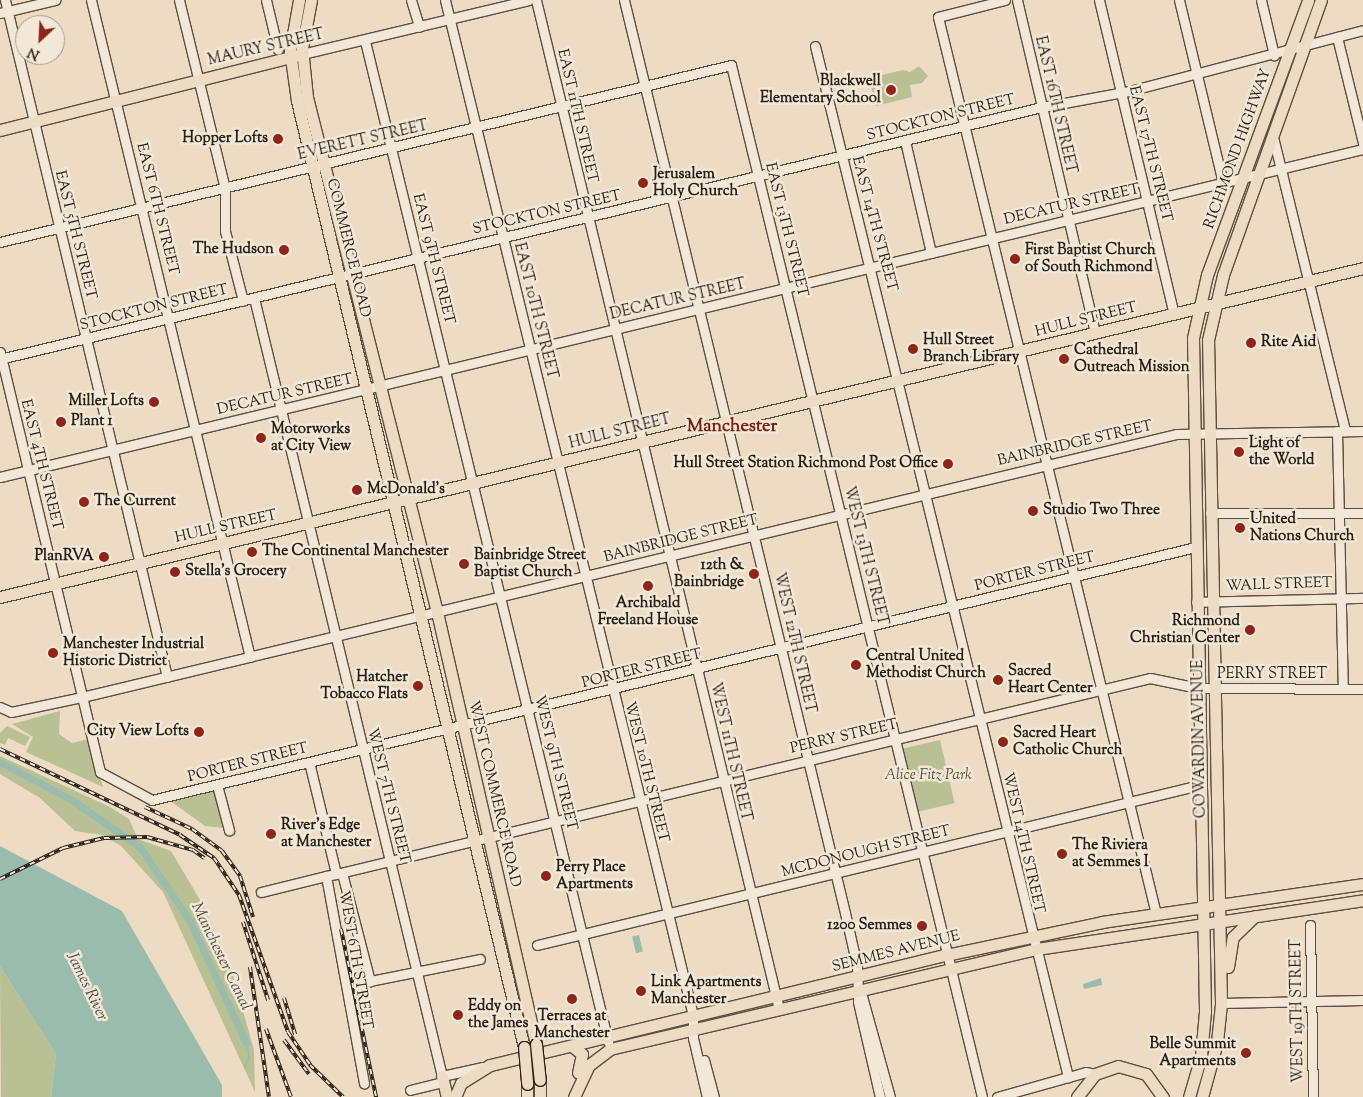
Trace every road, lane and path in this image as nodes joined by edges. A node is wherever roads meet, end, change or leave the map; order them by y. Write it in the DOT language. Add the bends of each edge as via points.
graph roads {
  1 [pos="5,0"];
  2 [pos="54,0"];
  3 [pos="91,0"];
  4 [pos="179,0"];
  5 [pos="266,0"];
  6 [pos="299,0"];
  7 [pos="311,0"];
  8 [pos="412,0"];
  9 [pos="445,0"];
  10 [pos="529,0"];
  11 [pos="536,0"];
  12 [pos="624,0"];
  13 [pos="1004,0"];
  14 [pos="1017,0"];
  15 [pos="1099,0"];
  16 [pos="1180,0"];
  17 [pos="1261,0"];
  18 [pos="1308,0"];
  19 [pos="1321,0"];
  20 [pos="4,12"];
  21 [pos="450,20"];
  22 [pos="419,28"];
  23 [pos="1363,30"];
  24 [pos="1337,37"];
  25 [pos="365,41"];
  26 [pos="1306,44"];
  27 [pos="815,46"];
  28 [pos="278,50"];
  29 [pos="1290,51"];
  30 [pos="296,55"];
  31 [pos="1274,55"];
  32 [pos="731,65"];
  33 [pos="1197,74"];
  34 [pos="199,80"];
  35 [pos="646,86"];
  36 [pos="1120,91"];
  37 [pos="116,100"];
  38 [pos="561,106"];
  39 [pos="1042,108"];
  40 [pos="33,120"];
  41 [pos="966,126"];
  42 [pos="3,127"];
  43 [pos="478,127"];
  44 [pos="1273,137"];
  45 [pos="905,141"];
  46 [pos="1363,143"];
  47 [pos="392,149"];
  48 [pos="1363,149"];
  49 [pos="842,156"];
  50 [pos="318,165"];
  51 [pos="1280,169"];
  52 [pos="1259,174"];
  53 [pos="759,176"];
  54 [pos="1242,179"];
  55 [pos="1223,183"];
  56 [pos="225,188"];
  57 [pos="672,197"];
  58 [pos="1148,202"];
  59 [pos="143,208"];
  60 [pos="587,218"];
  61 [pos="1068,221"];
  62 [pos="59,228"];
  63 [pos="503,238"];
  64 [pos="994,238"];
  65 [pos="0,242"];
  66 [pos="931,253"];
  67 [pos="418,258"];
  68 [pos="872,267"];
  69 [pos="1363,268"];
  70 [pos="345,276"];
  71 [pos="1308,281"];
  72 [pos="786,288"];
  73 [pos="254,298"];
  74 [pos="243,301"];
  75 [pos="1215,304"];
  76 [pos="699,309"];
  77 [pos="1198,309"];
  78 [pos="1174,314"];
  79 [pos="170,316"];
  80 [pos="617,329"];
  81 [pos="1095,333"];
  82 [pos="86,339"];
  83 [pos="531,350"];
  84 [pos="1020,352"];
  85 [pos="0,357"];
  86 [pos="446,370"];
  87 [pos="898,381"];
  88 [pos="372,388"];
  89 [pos="813,401"];
  90 [pos="279,410"];
  91 [pos="726,422"];
  92 [pos="197,430"];
  93 [pos="1208,431"];
  94 [pos="1341,431"];
  95 [pos="1363,431"];
  96 [pos="1193,432"];
  97 [pos="643,442"];
  98 [pos="112,450"];
  99 [pos="557,463"];
  100 [pos="1047,464"];
  101 [pos="29,470"];
  102 [pos="0,477"];
  103 [pos="473,483"];
  104 [pos="925,494"];
  105 [pos="405,500"];
  106 [pos="394,502"];
  107 [pos="1210,513"];
  108 [pos="1339,513"];
  109 [pos="1363,513"];
  110 [pos="840,514"];
  111 [pos="309,522"];
  112 [pos="754,535"];
  113 [pos="224,542"];
  114 [pos="1195,547"];
  115 [pos="670,556"];
  116 [pos="140,563"];
  117 [pos="585,576"];
  118 [pos="1074,577"];
  119 [pos="56,584"];
  120 [pos="501,596"];
  121 [pos="0,597"];
  122 [pos="1341,597"];
  123 [pos="1363,598"];
  124 [pos="1212,601"];
  125 [pos="1196,602"];
  126 [pos="952,607"];
  127 [pos="436,612"];
  128 [pos="423,615"];
  129 [pos="868,628"];
  130 [pos="335,636"];
  131 [pos="782,650"];
  132 [pos="250,657"];
  133 [pos="697,670"];
  134 [pos="167,677"];
  135 [pos="1198,688"];
  136 [pos="1343,688"];
  137 [pos="1363,688"];
  138 [pos="1214,689"];
  139 [pos="612,690"];
  140 [pos="1101,690"];
  141 [pos="82,697"];
  142 [pos="0,706"];
  143 [pos="529,710"];
  144 [pos="979,720"];
  145 [pos="461,724"];
  146 [pos="450,727"];
  147 [pos="895,739"];
  148 [pos="362,748"];
  149 [pos="808,760"];
  150 [pos="309,762"];
  151 [pos="100,772"];
  152 [pos="723,780"];
  153 [pos="217,785"];
  154 [pos="1200,785"];
  155 [pos="638,800"];
  156 [pos="1129,802"];
  157 [pos="555,820"];
  158 [pos="229,830"];
  159 [pos="1007,832"];
  160 [pos="489,838"];
  161 [pos="477,840"];
  162 [pos="921,852"];
  163 [pos="390,862"];
  164 [pos="339,873"];
  165 [pos="835,873"];
  166 [pos="326,876"];
  167 [pos="1363,884"];
  168 [pos="261,892"];
  169 [pos="751,894"];
  170 [pos="1363,900"];
  171 [pos="1219,905"];
  172 [pos="1203,907"];
  173 [pos="1156,914"];
  174 [pos="667,915"];
  175 [pos="1255,916"];
  176 [pos="1219,921"];
  177 [pos="1204,923"];
  178 [pos="1310,925"];
  179 [pos="582,934"];
  180 [pos="1031,936"];
  181 [pos="537,944"];
  182 [pos="1037,949"];
  183 [pos="946,955"];
  184 [pos="480,959"];
  185 [pos="949,968"];
  186 [pos="419,973"];
  187 [pos="858,976"];
  188 [pos="860,989"];
  189 [pos="776,997"];
  190 [pos="1363,1000"];
  191 [pos="1312,1001"];
  192 [pos="1221,1003"];
  193 [pos="780,1009"];
  194 [pos="693,1016"];
  195 [pos="694,1029"];
  196 [pos="607,1037"];
  197 [pos="572,1046"];
  198 [pos="610,1049"];
  199 [pos="490,1065"];
  200 [pos="1095,1074"];
  201 [pos="1068,1076"];
  202 [pos="443,1079"];
  203 [pos="364,1084"];
  204 [pos="410,1090"];
  205 [pos="447,1097"];
  206 [pos="455,1097"];
  207 [pos="527,1097"];
  208 [pos="540,1097"];
  209 [pos="573,1097"];
  210 [pos="707,1097"];
  211 [pos="714,1097"];
  212 [pos="880,1097"];
  213 [pos="890,1097"];
  214 [pos="982,1097"];
  215 [pos="997,1097"];
  216 [pos="1077,1097"];
  217 [pos="1163,1097"];
  218 [pos="1189,1097"];
  219 [pos="1202,1097"];
  220 [pos="1314,1097"];
  1 -- 20 [label="street, EAST 5TH STREET"];
  2 -- 20 [label="street"];
  3 -- 37 [label="street, EAST 6TH STREET"];
  4 -- 34 [label="street"];
  5 -- 28 [label="street"];
  6 -- 30 [label="main road, COMMERCE ROAD"];
  7 -- 30 [label="main road, COMMERCE ROAD"];
  8 -- 22 [label="street"];
  9 -- 21 [label="street, EAST 10TH STREET"];
  10 -- 21 [label="street, MAURY STREET"];
  11 -- 38 [label="street, EAST 11TH STREET"];
  12 -- 35 [label="street, WEST 12TH STREET"];
  13 -- 41 [label="street" via="938,17"];
  14 -- 39 [label="street, EAST 16TH STREET"];
  15 -- 36 [label="street, EAST 17TH STREET"];
  16 -- 33 [label="street"];
  17 -- 31 [label="street"];
  18 -- 29 [label="main road, RICHMOND HIGHWAY"];
  19 -- 26 [label="main road, RICHMOND HIGHWAY"];
  20 -- 40 [label="street, EAST 5TH STREET"];
  21 -- 22 [label="street, MAURY STREET"];
  21 -- 43 [label="street, EAST 10TH STREET"];
  22 -- 25 [label="street, MAURY STREET"];
  23 -- 24 [label="street, STOCKTON STREET"];
  24 -- 26 [label="street, STOCKTON STREET"];
  24 -- 46 [label="street"];
  25 -- 30 [label="street, MAURY STREET"];
  25 -- 47 [label="street, EAST 9TH STREET"];
  26 -- 29 [label="street, STOCKTON STREET"];
  26 -- 44 [label="main road, RICHMOND HIGHWAY"];
  27 -- 49 [label="street, EAST 14TH STREET"];
  29 -- 31 [label="street, STOCKTON STREET"];
  29 -- 54 [label="main road, RICHMOND HIGHWAY"];
  30 -- 34 [label="main road, MAURY STREET"];
  30 -- 50 [label="main road, COMMERCE ROAD"];
  31 -- 33 [label="street, STOCKTON STREET"];
  32 -- 35 [label="street, EVERETT STREET"];
  32 -- 53 [label="street, EAST 13TH STREET"];
  33 -- 36 [label="street, STOCKTON STREET"];
  33 -- 55 [label="street"];
  34 -- 37 [label="main road, MAURY STREET"];
  34 -- 56 [label="street"];
  35 -- 38 [label="street, EVERETT STREET"];
  35 -- 57 [label="street, WEST 12TH STREET"];
  36 -- 39 [label="street, STOCKTON STREET"];
  36 -- 58 [label="street, EAST 17TH STREET"];
  37 -- 40 [label="main road, MAURY STREET"];
  37 -- 59 [label="street, EAST 6TH STREET"];
  38 -- 43 [label="street, EVERETT STREET"];
  38 -- 60 [label="street, EAST 11TH STREET"];
  39 -- 41 [label="street, STOCKTON STREET"];
  39 -- 61 [label="street, EAST 16TH STREET"];
  40 -- 42 [label="main road, MAURY STREET"];
  40 -- 62 [label="street, EAST 5TH STREET"];
  41 -- 45 [label="street, STOCKTON STREET"];
  41 -- 64 [label="street"];
  43 -- 47 [label="street, EVERETT STREET"];
  43 -- 63 [label="street, EAST 10TH STREET"];
  44 -- 51 [label="street"];
  44 -- 52 [label="main road, RICHMOND HIGHWAY"];
  45 -- 49 [label="street, STOCKTON STREET"];
  45 -- 66 [label="street"];
  47 -- 50 [label="street, EVERETT STREET"];
  47 -- 67 [label="street, EAST 9TH STREET"];
  48 -- 51 [label="street, DECATUR STREET"];
  49 -- 53 [label="street, STOCKTON STREET"];
  49 -- 68 [label="street, EAST 14TH STREET"];
  50 -- 56 [label="street, EVERETT STREET"];
  50 -- 70 [label="main road, COMMERCE ROAD"];
  51 -- 52 [label="street, DECATUR STREET"];
  51 -- 71 [label="street"];
  52 -- 54 [label="street, DECATUR STREET"];
  52 -- 75 [label="main road, RICHMOND HIGHWAY"];
  53 -- 57 [label="street, STOCKTON STREET"];
  53 -- 72 [label="street, EAST 13TH STREET"];
  54 -- 55 [label="street, DECATUR STREET"];
  54 -- 77 [label="main road, RICHMOND HIGHWAY"];
  55 -- 58 [label="street, DECATUR STREET"];
  56 -- 59 [label="street, EVERETT STREET"];
  56 -- 74 [label="street" via="224,231"];
  57 -- 60 [label="street, STOCKTON STREET"];
  57 -- 76 [label="street, WEST 12TH STREET"];
  58 -- 61 [label="street, DECATUR STREET"];
  58 -- 78 [label="street, EAST 17TH STREET"];
  59 -- 62 [label="street, EVERETT STREET"];
  59 -- 79 [label="street, EAST 6TH STREET"];
  60 -- 63 [label="street, STOCKTON STREET"];
  60 -- 80 [label="street, EAST 11TH STREET"];
  61 -- 64 [label="street, DECATUR STREET"];
  61 -- 81 [label="street, EAST 16TH STREET"];
  62 -- 65 [label="street, EVERETT STREET"];
  62 -- 82 [label="street, EAST 5TH STREET"];
  63 -- 67 [label="street, STOCKTON STREET"];
  63 -- 83 [label="street, EAST 10TH STREET"];
  64 -- 66 [label="street, DECATUR STREET"];
  64 -- 84 [label="street"];
  66 -- 68 [label="street, DECATUR STREET"];
  67 -- 70 [label="street, STOCKTON STREET"];
  67 -- 86 [label="street, EAST 9TH STREET"];
  68 -- 72 [label="street, DECATUR STREET"];
  68 -- 87 [label="street, EAST 14TH STREET"];
  69 -- 71 [label="main road, HULL STREET"];
  70 -- 73 [label="street, STOCKTON STREET"];
  70 -- 88 [label="main road, COMMERCE ROAD"];
  71 -- 75 [label="main road, HULL STREET"];
  71 -- 94 [label="street"];
  72 -- 76 [label="street, DECATUR STREET"];
  72 -- 89 [label="street, EAST 13TH STREET"];
  73 -- 74 [label="street, STOCKTON STREET"];
  73 -- 90 [label="street, WEST 7TH STREET"];
  74 -- 79 [label="street, STOCKTON STREET"];
  75 -- 77 [label="main road, HULL STREET"];
  75 -- 93 [label="main road, COWARDIN AVENUE" via="1208,348"];
  76 -- 80 [label="street, DECATUR STREET"];
  76 -- 91 [label="street, WEST 12TH STREET"];
  77 -- 78 [label="main road, HULL STREET"];
  77 -- 96 [label="main road, COWARDIN AVENUE" via="1192,350"];
  78 -- 81 [label="main road, HULL STREET"];
  79 -- 82 [label="street, STOCKTON STREET"];
  79 -- 92 [label="street, EAST 6TH STREET"];
  80 -- 83 [label="street, DECATUR STREET"];
  80 -- 97 [label="street, EAST 11TH STREET"];
  81 -- 84 [label="main road, HULL STREET"];
  82 -- 85 [label="street, STOCKTON STREET"];
  82 -- 98 [label="street, EAST 5TH STREET"];
  83 -- 86 [label="street, DECATUR STREET"];
  83 -- 99 [label="street, EAST 10TH STREET"];
  84 -- 87 [label="main road, HULL STREET"];
  84 -- 100 [label="street"];
  85 -- 101 [label="street, EAST 4TH STREET"];
  86 -- 88 [label="street, DECATUR STREET"];
  86 -- 103 [label="street, EAST 9TH STREET"];
  87 -- 89 [label="main road, HULL STREET"];
  87 -- 104 [label="street, WEST 14TH STREET"];
  88 -- 90 [label="street, DECATUR STREET"];
  88 -- 105 [label="main road, COMMERCE ROAD"];
  88 -- 106 [label="main road, COMMERCE ROAD"];
  89 -- 91 [label="main road, HULL STREET"];
  89 -- 110 [label="street, WEST 13TH STREET"];
  90 -- 92 [label="street, DECATUR STREET"];
  90 -- 111 [label="street, WEST 7TH STREET"];
  91 -- 97 [label="main road, HULL STREET"];
  91 -- 112 [label="street, WEST 12TH STREET"];
  92 -- 98 [label="street, DECATUR STREET"];
  92 -- 113 [label="street, EAST 6TH STREET"];
  93 -- 94 [label="street, BAINBRIDGE STREET"];
  93 -- 96 [label="street, BAINBRIDGE STREET"];
  93 -- 107 [label="main road, COWARDIN AVENUE"];
  94 -- 95 [label="street, BAINBRIDGE STREET"];
  94 -- 108 [label="street"];
  96 -- 100 [label="street, BAINBRIDGE STREET"];
  96 -- 114 [label="main road, COWARDIN AVENUE"];
  97 -- 99 [label="main road, HULL STREET"];
  97 -- 115 [label="street, WEST 11TH STREET"];
  98 -- 101 [label="street, DECATUR STREET"];
  98 -- 116 [label="street, EAST 5TH STREET"];
  99 -- 103 [label="main road, HULL STREET"];
  99 -- 117 [label="street, WEST 10TH STREET"];
  100 -- 104 [label="street, BAINBRIDGE STREET"];
  100 -- 118 [label="street"];
  101 -- 102 [label="street, DECATUR STREET"];
  101 -- 119 [label="street, EAST 4TH STREET"];
  103 -- 105 [label="main road, HULL STREET"];
  103 -- 120 [label="street, WEST 9TH STREET"];
  104 -- 110 [label="street, BAINBRIDGE STREET"];
  104 -- 126 [label="street, WEST 14TH STREET"];
  105 -- 106 [label="main road, HULL STREET"];
  105 -- 127 [label="main road, WEST COMMERCE ROAD"];
  106 -- 111 [label="main road, HULL STREET"];
  106 -- 128 [label="main road, WEST COMMERCE ROAD"];
  107 -- 108 [label="street"];
  107 -- 124 [label="main road, COWARDIN AVENUE"];
  108 -- 109 [label="street"];
  108 -- 122 [label="street"];
  110 -- 112 [label="street, BAINBRIDGE STREET"];
  110 -- 129 [label="street, WEST 13TH STREET"];
  111 -- 113 [label="main road, HULL STREET"];
  111 -- 130 [label="street, WEST 7TH STREET"];
  112 -- 115 [label="street, BAINBRIDGE STREET"];
  112 -- 131 [label="street, WEST 12TH STREET"];
  113 -- 116 [label="main road, HULL STREET"];
  113 -- 132 [label="street"];
  114 -- 118 [label="street, PORTER STREET"];
  114 -- 125 [label="main road, COWARDIN AVENUE"];
  115 -- 117 [label="street, BAINBRIDGE STREET"];
  115 -- 133 [label="street, WEST 11TH STREET"];
  116 -- 119 [label="main road, HULL STREET"];
  116 -- 134 [label="street, EAST 5TH STREET"];
  117 -- 120 [label="street, BAINBRIDGE STREET"];
  117 -- 139 [label="street, WEST 10TH STREET"];
  118 -- 126 [label="street, PORTER STREET"];
  118 -- 140 [label="street"];
  119 -- 121 [label="main road, HULL STREET"];
  119 -- 141 [label="street, EAST 4TH STREET"];
  120 -- 127 [label="street, BAINBRIDGE STREET"];
  120 -- 143 [label="street, WEST 9TH STREET"];
  122 -- 123 [label="street, WALL STREET"];
  122 -- 124 [label="street, WALL STREET"];
  122 -- 136 [label="street"];
  124 -- 125 [label="street, WALL STREET"];
  124 -- 138 [label="main road, COWARDIN AVENUE"];
  125 -- 135 [label="main road, COWARDIN AVENUE"];
  126 -- 129 [label="street, PORTER STREET"];
  126 -- 144 [label="street, WEST 14TH STREET"];
  127 -- 128 [label="street, BAINBRIDGE STREET"];
  127 -- 145 [label="main road, WEST COMMERCE ROAD"];
  128 -- 130 [label="street, BAINBRIDGE STREET"];
  128 -- 146 [label="main road, WEST COMMERCE ROAD"];
  129 -- 131 [label="street, PORTER STREET"];
  129 -- 147 [label="street, WEST 13TH STREET"];
  130 -- 132 [label="street, BAINBRIDGE STREET"];
  130 -- 148 [label="street, WEST 7TH STREET"];
  131 -- 133 [label="street, PORTER STREET"];
  131 -- 149 [label="street, WEST 12TH STREET"];
  132 -- 134 [label="street, BAINBRIDGE STREET"];
  133 -- 139 [label="street, PORTER STREET"];
  133 -- 152 [label="street, WEST 11TH STREET"];
  134 -- 141 [label="street, BAINBRIDGE STREET"];
  135 -- 138 [label="street, PERRY STREET"];
  135 -- 140 [label="street, PERRY STREET" via="1158,677"];
  135 -- 154 [label="main road, COWARDIN AVENUE"];
  136 -- 137 [label="street, PERRY STREET"];
  136 -- 138 [label="street, PERRY STREET"];
  138 -- 171 [label="main road, COWARDIN AVENUE"];
  139 -- 143 [label="street, PORTER STREET"];
  139 -- 155 [label="street, WEST 10TH STREET"];
  140 -- 144 [label="street, PERRY STREET"];
  140 -- 156 [label="street"];
  141 -- 142 [label="street, BAINBRIDGE STREET" via="11,712"];
  141 -- 151 [label="street, EAST 4TH STREET"];
  143 -- 145 [label="street, PORTER STREET"];
  143 -- 157 [label="street, WEST 9TH STREET"];
  144 -- 147 [label="street, PERRY STREET"];
  144 -- 159 [label="street, WEST 14TH STREET"];
  145 -- 146 [label="street, PORTER STREET"];
  145 -- 160 [label="main road, WEST COMMERCE ROAD"];
  146 -- 148 [label="street, PORTER STREET"];
  146 -- 161 [label="main road, WEST COMMERCE ROAD"];
  147 -- 149 [label="street, PERRY STREET"];
  147 -- 162 [label="street, WEST 13TH STREET"];
  148 -- 150 [label="street, PORTER STREET"];
  148 -- 163 [label="street, WEST 7TH STREET"];
  149 -- 152 [label="street, PERRY STREET"];
  149 -- 165 [label="street, WEST 12TH STREET"];
  150 -- 153 [label="street, PORTER STREET"];
  150 -- 164 [label="street, WEST 6TH STREET"];
  151 -- 153 [label="street, PORTER STREET" via="152,800"];
  152 -- 155 [label="street, PERRY STREET"];
  152 -- 169 [label="street, WEST 11TH STREET"];
  153 -- 158 [label="street"];
  154 -- 156 [label="street, MCDONOUGH STREET"];
  154 -- 172 [label="main road, COWARDIN AVENUE"];
  155 -- 157 [label="street, PERRY STREET"];
  155 -- 174 [label="street, WEST 10TH STREET"];
  156 -- 159 [label="street, MCDONOUGH STREET"];
  156 -- 173 [label="street"];
  157 -- 160 [label="street, PERRY STREET"];
  157 -- 179 [label="street, WEST 9TH STREET"];
  159 -- 162 [label="street, MCDONOUGH STREET"];
  159 -- 180 [label="street, WEST 14TH STREET"];
  160 -- 161 [label="street, PERRY STREET"];
  160 -- 208 [label="main road, WEST COMMERCE ROAD, bridge" via="536,1044"];
  161 -- 163 [label="street, PERRY STREET"];
  161 -- 207 [label="main road, WEST COMMERCE ROAD, bridge" via="524,1047"];
  162 -- 165 [label="street, MCDONOUGH STREET"];
  162 -- 183 [label="street, WEST 13TH STREET"];
  163 -- 164 [label="street, PERRY STREET"];
  163 -- 186 [label="street, WEST 7TH STREET"];
  164 -- 166 [label="street, WEST 6TH STREET"];
  164 -- 186 [label="street" via="367,980 376,983"];
  165 -- 169 [label="street, MCDONOUGH STREET"];
  165 -- 187 [label="street, WEST 12TH STREET"];
  166 -- 168 [label="street"];
  166 -- 203 [label="street, WEST 6TH STREET"];
  167 -- 171 [label="main road, SEMMES AVENUE"];
  169 -- 174 [label="street, MCDONOUGH STREET"];
  169 -- 189 [label="street, WEST 11TH STREET"];
  170 -- 175 [label="main road, SEMMES AVENUE"];
  171 -- 172 [label="main road, SEMMES AVENUE"];
  171 -- 176 [label="main road, COWARDIN AVENUE"];
  172 -- 173 [label="main road, SEMMES AVENUE"];
  172 -- 177 [label="main road, COWARDIN AVENUE"];
  173 -- 180 [label="main road, SEMMES AVENUE"];
  174 -- 179 [label="street, MCDONOUGH STREET"];
  174 -- 194 [label="street, WEST 10TH STREET"];
  175 -- 176 [label="main road, SEMMES AVENUE"];
  175 -- 192 [label="main road" via="1231,940 1228,982"];
  176 -- 177 [label="main road, SEMMES AVENUE"];
  176 -- 192 [label="main road, COWARDIN AVENUE"];
  177 -- 182 [label="main road, SEMMES AVENUE"];
  177 -- 218 [label="main road, COWARDIN AVENUE" via="1205,1011 1201,1056"];
  178 -- 191 [label="street, WEST 19TH STREET"];
  179 -- 181 [label="street, MCDONOUGH STREET"];
  179 -- 196 [label="street, WEST 9TH STREET"];
  180 -- 182 [label="street, WEST 14TH STREET"];
  180 -- 183 [label="main road, SEMMES AVENUE"];
  182 -- 185 [label="main road, SEMMES AVENUE"];
  182 -- 201 [label="street, WEST 14TH STREET"];
  183 -- 185 [label="street, WEST 13TH STREET"];
  183 -- 187 [label="main road, SEMMES AVENUE"];
  184 -- 186 [label="street"];
  185 -- 188 [label="main road, SEMMES AVENUE"];
  185 -- 214 [label="street, WEST 13TH STREET"];
  186 -- 202 [label="street, WEST 7TH STREET"];
  187 -- 188 [label="street, WEST 12TH STREET"];
  187 -- 189 [label="main road, SEMMES AVENUE"];
  188 -- 193 [label="main road, SEMMES AVENUE"];
  188 -- 212 [label="street, WEST 12TH STREET" via="858,1002"];
  188 -- 213 [label="street, WEST 12TH STREET"];
  189 -- 193 [label="street, WEST 11TH STREET"];
  189 -- 194 [label="main road, SEMMES AVENUE"];
  190 -- 191 [label="street"];
  191 -- 192 [label="street"];
  191 -- 220 [label="street, WEST 19TH STREET"];
  192 -- 219 [label="main road, COWARDIN AVENUE"];
  193 -- 195 [label="main road, SEMMES AVENUE"];
  194 -- 195 [label="street, WEST 10TH STREET"];
  194 -- 196 [label="main road, SEMMES AVENUE"];
  195 -- 198 [label="main road, SEMMES AVENUE"];
  195 -- 210 [label="street, WEST 10TH STREET"];
  195 -- 211 [label="street, WEST 10TH STREET"];
  196 -- 197 [label="main road, SEMMES AVENUE"];
  196 -- 198 [label="street, WEST 9TH STREET"];
  197 -- 199 [label="main road, SEMMES AVENUE"];
  197 -- 209 [label="main road" via="579,1048 582,1059"];
  198 -- 209 [label="main road" via="589,1064"];
  199 -- 202 [label="street, SEMMES AVENUE"];
  199 -- 206 [label="main road" via="461,1082"];
  200 -- 201 [label="street"];
  200 -- 216 [label="main road"];
  200 -- 217 [label="main road" via="1113,1067 1132,1068 1151,1079"];
  201 -- 215 [label="street"];
  202 -- 204 [label="street, SEMMES AVENUE"];
  202 -- 205 [label="main road"];
}
